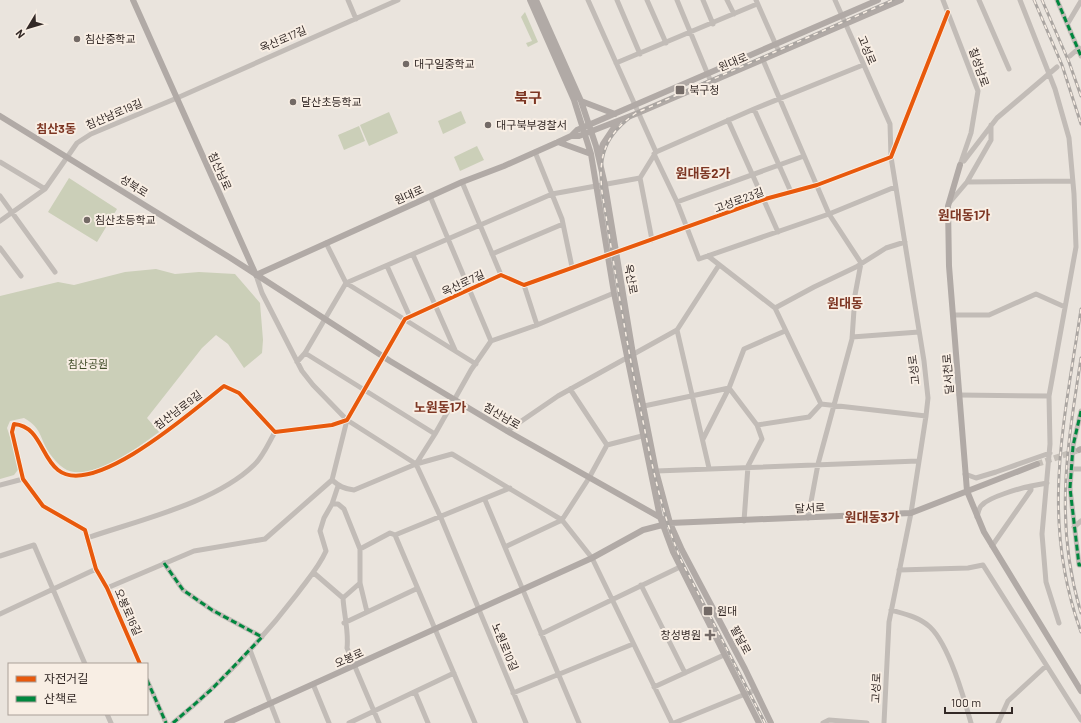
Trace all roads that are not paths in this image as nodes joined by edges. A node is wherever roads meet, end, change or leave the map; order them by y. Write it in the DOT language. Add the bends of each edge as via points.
graph roads {
  1 [pos="133,0"];
  2 [pos="348,0"];
  3 [pos="398,0"];
  4 [pos="530,0"];
  5 [pos="536,0"];
  6 [pos="588,0"];
  7 [pos="617,0"];
  8 [pos="647,0"];
  9 [pos="676,0"];
  10 [pos="703,0"];
  11 [pos="727,0"];
  12 [pos="835,0"];
  13 [pos="878,0"];
  14 [pos="901,0"];
  15 [pos="943,0"];
  16 [pos="980,0"];
  17 [pos="1020,0"];
  18 [pos="1057,0"];
  19 [pos="1081,1"];
  20 [pos="757,2"];
  21 [pos="948,12"];
  22 [pos="734,14"];
  23 [pos="842,16"];
  24 [pos="356,19"];
  25 [pos="845,23"];
  26 [pos="1068,23"];
  27 [pos="713,24"];
  28 [pos="691,33"];
  29 [pos="666,43"];
  30 [pos="775,44"];
  31 [pos="1080,48"];
  32 [pos="779,52"];
  33 [pos="640,54"];
  34 [pos="1070,56"];
  35 [pos="1081,56"];
  36 [pos="763,60"];
  37 [pos="616,64"];
  38 [pos="863,65"];
  39 [pos="1057,67"];
  40 [pos="1009,69"];
  41 [pos="707,73"];
  42 [pos="1049,73"];
  43 [pos="711,82"];
  44 [pos="177,98"];
  45 [pos="780,98"];
  46 [pos="581,101"];
  47 [pos="635,105"];
  48 [pos="754,109"];
  49 [pos="638,113"];
  50 [pos="615,114"];
  51 [pos="0,116"];
  52 [pos="728,120"];
  53 [pos="620,121"];
  54 [pos="590,125"];
  55 [pos="991,125"];
  56 [pos="583,127"];
  57 [pos="588,133"];
  58 [pos="571,136"];
  59 [pos="558,142"];
  60 [pos="535,152"];
  61 [pos="655,153"];
  62 [pos="590,154"];
  63 [pos="66,156"];
  64 [pos="599,156"];
  65 [pos="804,156"];
  66 [pos="891,157"];
  67 [pos="0,162"];
  68 [pos="778,165"];
  69 [pos="960,165"];
  70 [pos="754,174"];
  71 [pos="640,178"];
  72 [pos="1073,181"];
  73 [pos="462,182"];
  74 [pos="967,182"];
  75 [pos="606,184"];
  76 [pos="818,185"];
  77 [pos="596,186"];
  78 [pos="895,187"];
  79 [pos="45,189"];
  80 [pos="791,192"];
  81 [pos="552,194"];
  82 [pos="0,196"];
  83 [pos="430,196"];
  84 [pos="764,199"];
  85 [pos="677,202"];
  86 [pos="950,202"];
  87 [pos="13,212"];
  88 [pos="828,214"];
  89 [pos="0,221"];
  90 [pos="479,224"];
  91 [pos="563,224"];
  92 [pos="687,228"];
  93 [pos="778,232"];
  94 [pos="448,238"];
  95 [pos="652,240"];
  96 [pos="904,242"];
  97 [pos="326,243"];
  98 [pos="0,248"];
  99 [pos="616,252"];
  100 [pos="492,254"];
  101 [pos="413,255"];
  102 [pos="607,255"];
  103 [pos="708,256"];
  104 [pos="861,263"];
  105 [pos="719,265"];
  106 [pos="387,266"];
  107 [pos="572,267"];
  108 [pos="55,272"];
  109 [pos="256,275"];
  110 [pos="501,275"];
  111 [pos="21,276"];
  112 [pos="346,283"];
  113 [pos="524,285"];
  114 [pos="470,290"];
  115 [pos="614,293"];
  116 [pos="435,306"];
  117 [pos="1065,307"];
  118 [pos="775,308"];
  119 [pos="953,315"];
  120 [pos="408,318"];
  121 [pos="325,320"];
  122 [pos="537,325"];
  123 [pos="677,330"];
  124 [pos="785,331"];
  125 [pos="919,332"];
  126 [pos="852,337"];
  127 [pos="491,341"];
  128 [pos="456,351"];
  129 [pos="305,353"];
  130 [pos="634,354"];
  131 [pos="627,357"];
  132 [pos="384,358"];
  133 [pos="297,362"];
  134 [pos="476,364"];
  135 [pos="729,388"];
  136 [pos="570,389"];
  137 [pos="365,391"];
  138 [pos="693,395"];
  139 [pos="959,395"];
  140 [pos="1049,396"];
  141 [pos="454,400"];
  142 [pos="821,404"];
  143 [pos="834,405"];
  144 [pos="644,406"];
  145 [pos="1081,411"];
  146 [pos="926,416"];
  147 [pos="347,420"];
  148 [pos="757,425"];
  149 [pos="507,431"];
  150 [pos="276,432"];
  151 [pos="436,434"];
  152 [pos="642,436"];
  153 [pos="703,439"];
  154 [pos="1081,440"];
  155 [pos="1074,441"];
  156 [pos="607,445"];
  157 [pos="1050,453"];
  158 [pos="918,461"];
  159 [pos="416,464"];
  160 [pos="818,464"];
  161 [pos="1037,464"];
  162 [pos="748,466"];
  163 [pos="709,468"];
  164 [pos="1071,469"];
  165 [pos="1081,469"];
  166 [pos="656,471"];
  167 [pos="965,474"];
  168 [pos="590,478"];
  169 [pos="23,479"];
  170 [pos="332,480"];
  171 [pos="1047,483"];
  172 [pos="0,485"];
  173 [pos="338,486"];
  174 [pos="1031,486"];
  175 [pos="510,488"];
  176 [pos="967,491"];
  177 [pos="485,500"];
  178 [pos="332,504"];
  179 [pos="911,513"];
  180 [pos="977,516"];
  181 [pos="660,517"];
  182 [pos="440,518"];
  183 [pos="808,518"];
  184 [pos="562,520"];
  185 [pos="744,521"];
  186 [pos="1081,521"];
  187 [pos="670,523"];
  188 [pos="663,525"];
  189 [pos="1074,527"];
  190 [pos="395,535"];
  191 [pos="87,538"];
  192 [pos="992,546"];
  193 [pos="504,547"];
  194 [pos="360,549"];
  195 [pos="0,556"];
  196 [pos="592,558"];
  197 [pos="164,563"];
  198 [pos="1080,565"];
  199 [pos="680,567"];
  200 [pos="96,569"];
  201 [pos="899,570"];
  202 [pos="314,573"];
  203 [pos="360,583"];
  204 [pos="641,585"];
  205 [pos="107,588"];
  206 [pos="416,588"];
  207 [pos="522,589"];
  208 [pos="52,590"];
  209 [pos="343,598"];
  210 [pos="612,600"];
  211 [pos="478,609"];
  212 [pos="891,610"];
  213 [pos="367,612"];
  214 [pos="0,614"];
  215 [pos="344,623"];
  216 [pos="1059,623"];
  217 [pos="435,629"];
  218 [pos="541,634"];
  219 [pos="262,637"];
  220 [pos="633,644"];
  221 [pos="250,650"];
  222 [pos="724,655"];
  223 [pos="85,663"];
  224 [pos="140,663"];
  225 [pos="355,666"];
  226 [pos="1046,666"];
  227 [pos="454,673"];
  228 [pos="685,673"];
  229 [pos="558,674"];
  230 [pos="148,682"];
  231 [pos="312,684"];
  232 [pos="654,687"];
  233 [pos="754,690"];
  234 [pos="1081,691"];
  235 [pos="415,692"];
  236 [pos="514,693"];
  237 [pos="744,694"];
  238 [pos="270,703"];
  239 [pos="374,711"];
  240 [pos="1081,720"];
  241 [pos="166,723"];
  242 [pos="173,723"];
  243 [pos="227,723"];
  244 [pos="278,723"];
  245 [pos="329,723"];
  246 [pos="349,723"];
  247 [pos="379,723"];
  248 [pos="428,723"];
  249 [pos="475,723"];
  250 [pos="526,723"];
  251 [pos="578,723"];
  252 [pos="673,723"];
  253 [pos="759,723"];
  254 [pos="771,723"];
  255 [pos="823,723"];
  256 [pos="867,723"];
  257 [pos="884,723"];
  258 [pos="971,723"];
  259 [pos="998,723"];
  1 -- 44 [label="main road, 침산남로"];
  2 -- 24 [label="street"];
  3 -- 24 [label="street, 옥산로17길"];
  4 -- 56 [label="main road, 옥산로"];
  5 -- 46 [label="main road, 옥산로"];
  6 -- 37 [label="street"];
  7 -- 33 [label="street"];
  8 -- 29 [label="street"];
  9 -- 28 [label="street"];
  10 -- 27 [label="street"];
  11 -- 22 [label="street"];
  12 -- 23 [label="street, 고성로"];
  13 -- 23 [label="main road, 원대로"];
  14 -- 25 [label="main road, 원대로"];
  15 -- 21 [label="street, 칠성남로"];
  16 -- 40 [label="street"];
  17 -- 42 [label="street"];
  18 -- 26 [label="street"];
  19 -- 26 [label="street"];
  20 -- 22 [label="street"];
  20 -- 30 [label="street"];
  21 -- 66 [label="street"];
  21 -- 69 [label="street, 칠성남로" via="978,91 971,133"];
  22 -- 27 [label="street"];
  23 -- 25 [label="street, 고성로"];
  23 -- 30 [label="main road, 원대로"];
  24 -- 44 [label="street, 옥산로17길"];
  25 -- 32 [label="main road, 원대로"];
  25 -- 38 [label="street, 고성로"];
  26 -- 31 [label="street"];
  27 -- 28 [label="street"];
  28 -- 29 [label="street"];
  28 -- 41 [label="street"];
  29 -- 33 [label="street"];
  30 -- 32 [label="street"];
  30 -- 41 [label="main road, 원대로"];
  31 -- 34 [label="street"];
  31 -- 35 [label="street"];
  32 -- 36 [label="main road, 원대로"];
  33 -- 37 [label="street"];
  36 -- 43 [label="main road, 원대로"];
  36 -- 45 [label="street"];
  37 -- 47 [label="street"];
  38 -- 45 [label="street"];
  38 -- 66 [label="street, 고성로" via="890,124"];
  39 -- 42 [label="street, 달서천로"];
  41 -- 43 [label="street"];
  41 -- 47 [label="main road, 원대로"];
  42 -- 55 [label="street, 달서천로"];
  42 -- 72 [label="street" via="1069,138"];
  43 -- 49 [label="main road, 원대로"];
  44 -- 63 [label="street, 침산남로19길" via="91,134 77,143"];
  44 -- 109 [label="main road, 침산남로"];
  45 -- 48 [label="street"];
  45 -- 65 [label="street"];
  46 -- 50 [label="main road"];
  46 -- 54 [label="main road, 옥산로"];
  47 -- 49 [label="street"];
  47 -- 50 [label="main road, 원대로"];
  48 -- 52 [label="street"];
  48 -- 68 [label="street"];
  49 -- 53 [label="main road, 원대로"];
  49 -- 61 [label="street"];
  50 -- 54 [label="main road, 원대로"];
  51 -- 63 [label="main road, 성북로"];
  52 -- 61 [label="street"];
  52 -- 70 [label="street"];
  53 -- 57 [label="main road, 원대로"];
  53 -- 64 [label="main road" via="608,134"];
  54 -- 56 [label="main road, 원대로"];
  54 -- 57 [label="main road, 옥산로"];
  55 -- 69 [label="street, 달서천로"];
  55 -- 74 [label="street" via="992,140"];
  56 -- 57 [label="main road, 옥산로"];
  56 -- 58 [label="main road, 원대로"];
  57 -- 58 [label="main road, 원대로"];
  57 -- 62 [label="main road"];
  57 -- 64 [label="main road, 옥산로"];
  58 -- 59 [label="main road, 원대로"];
  59 -- 60 [label="main road, 원대로"];
  59 -- 62 [label="main road"];
  60 -- 73 [label="main road, 원대로"];
  60 -- 81 [label="street"];
  61 -- 71 [label="street"];
  61 -- 85 [label="street"];
  62 -- 77 [label="main road"];
  63 -- 79 [label="street, 침산남로19길"];
  63 -- 109 [label="main road, 성북로"];
  64 -- 75 [label="main road, 옥산로"];
  65 -- 68 [label="street"];
  65 -- 76 [label="street"];
  66 -- 76 [label="street, 고성로23길"];
  66 -- 78 [label="street, 고성로"];
  67 -- 79 [label="street"];
  68 -- 70 [label="street"];
  68 -- 80 [label="street"];
  69 -- 86 [label="main road, 달서천로"];
  70 -- 84 [label="street"];
  70 -- 85 [label="street"];
  71 -- 75 [label="street"];
  71 -- 95 [label="street"];
  72 -- 74 [label="street"];
  72 -- 117 [label="street" via="1076,247"];
  73 -- 83 [label="main road, 원대로"];
  73 -- 90 [label="street"];
  74 -- 86 [label="street"];
  75 -- 77 [label="street"];
  75 -- 99 [label="main road, 옥산로"];
  76 -- 80 [label="street, 고성로23길"];
  76 -- 88 [label="street"];
  77 -- 81 [label="street"];
  77 -- 102 [label="main road"];
  78 -- 88 [label="street"];
  78 -- 96 [label="street, 고성로"];
  79 -- 87 [label="street"];
  80 -- 84 [label="street, 고성로23길"];
  81 -- 90 [label="street"];
  81 -- 91 [label="street"];
  82 -- 87 [label="street"];
  83 -- 94 [label="street"];
  83 -- 97 [label="main road, 원대로"];
  84 -- 92 [label="street, 고성로23길"];
  84 -- 93 [label="street"];
  85 -- 92 [label="street"];
  86 -- 119 [label="main road, 달서천로" via="949,266"];
  87 -- 89 [label="street"];
  87 -- 108 [label="street"];
  88 -- 93 [label="street"];
  88 -- 104 [label="street"];
  90 -- 94 [label="street"];
  90 -- 100 [label="street"];
  91 -- 100 [label="street"];
  91 -- 107 [label="street"];
  92 -- 95 [label="street, 고성로23길"];
  92 -- 103 [label="street" via="699,260"];
  93 -- 103 [label="street"];
  94 -- 101 [label="street"];
  94 -- 114 [label="street"];
  95 -- 99 [label="street, 고성로23길"];
  96 -- 104 [label="street" via="886,248"];
  96 -- 125 [label="street, 고성로"];
  97 -- 109 [label="main road, 원대로"];
  97 -- 112 [label="street"];
  98 -- 111 [label="street"];
  99 -- 102 [label="street"];
  99 -- 130 [label="main road, 옥산로"];
  100 -- 110 [label="street"];
  101 -- 106 [label="street"];
  101 -- 116 [label="street"];
  102 -- 107 [label="street"];
  102 -- 115 [label="main road"];
  103 -- 105 [label="street"];
  104 -- 118 [label="street"];
  104 -- 126 [label="street" via="855,295"];
  105 -- 118 [label="street"];
  105 -- 123 [label="street"];
  106 -- 112 [label="street"];
  106 -- 120 [label="street"];
  107 -- 113 [label="street"];
  109 -- 121 [label="main road, 침산남로"];
  109 -- 133 [label="street" via="262,293"];
  110 -- 113 [label="street, 옥산로7길"];
  110 -- 114 [label="street, 옥산로7길"];
  112 -- 120 [label="street"];
  112 -- 121 [label="street"];
  113 -- 122 [label="street"];
  114 -- 116 [label="street, 옥산로7길"];
  114 -- 127 [label="street"];
  115 -- 122 [label="street"];
  115 -- 131 [label="main road"];
  116 -- 120 [label="street, 옥산로7길"];
  116 -- 128 [label="street, 옥산로7길"];
  117 -- 119 [label="street" via="1036,294 989,314"];
  117 -- 140 [label="street"];
  118 -- 124 [label="street"];
  119 -- 139 [label="main road, 달서천로"];
  120 -- 128 [label="street"];
  120 -- 132 [label="street"];
  121 -- 129 [label="street"];
  121 -- 132 [label="main road, 침산남로"];
  122 -- 127 [label="street"];
  123 -- 130 [label="street"];
  123 -- 138 [label="street"];
  124 -- 135 [label="street" via="744,349"];
  124 -- 142 [label="street"];
  125 -- 126 [label="street"];
  125 -- 146 [label="street, 고성로" via="928,398"];
  126 -- 143 [label="street"];
  127 -- 134 [label="street"];
  128 -- 134 [label="street"];
  129 -- 133 [label="street"];
  129 -- 137 [label="street"];
  130 -- 131 [label="street"];
  130 -- 144 [label="main road, 옥산로"];
  131 -- 136 [label="street"];
  131 -- 152 [label="main road"];
  132 -- 137 [label="street"];
  132 -- 141 [label="main road, 침산남로"];
  133 -- 147 [label="street" via="313,385"];
  134 -- 141 [label="street"];
  135 -- 138 [label="street"];
  135 -- 148 [label="street"];
  135 -- 153 [label="street"];
  136 -- 149 [label="street"];
  136 -- 156 [label="street"];
  137 -- 147 [label="street"];
  137 -- 151 [label="street"];
  138 -- 144 [label="street"];
  138 -- 153 [label="street"];
  139 -- 140 [label="street"];
  139 -- 167 [label="main road, 달서천로"];
  140 -- 157 [label="street"];
  141 -- 149 [label="main road, 침산남로"];
  141 -- 151 [label="street"];
  142 -- 143 [label="street"];
  142 -- 148 [label="street" via="809,416"];
  143 -- 146 [label="street"];
  143 -- 160 [label="street"];
  144 -- 166 [label="main road, 옥산로"];
  145 -- 155 [label="street"];
  146 -- 158 [label="street, 고성로"];
  147 -- 150 [label="street" via="332,425"];
  147 -- 159 [label="street"];
  147 -- 170 [label="street"];
  148 -- 162 [label="street" via="762,439"];
  149 -- 168 [label="main road, 침산남로"];
  150 -- 169 [label="street, 침산남로9길" via="239,393 224,386 138,452 100,471 83,476 66,474 58,470 30,430 14,424 12,432"];
  150 -- 191 [label="street" via="255,464 238,478 204,498"];
  151 -- 159 [label="street"];
  152 -- 156 [label="street"];
  152 -- 181 [label="main road"];
  153 -- 163 [label="street"];
  154 -- 155 [label="street"];
  155 -- 164 [label="street"];
  156 -- 168 [label="street"];
  157 -- 167 [label="street" via="976,478"];
  157 -- 171 [label="street"];
  158 -- 160 [label="street"];
  158 -- 179 [label="street, 고성로"];
  159 -- 173 [label="street" via="354,490"];
  159 -- 175 [label="street" via="452,454"];
  159 -- 182 [label="street, 노원로10길"];
  160 -- 162 [label="street"];
  160 -- 183 [label="street"];
  161 -- 176 [label="main road, 달서로"];
  162 -- 163 [label="street"];
  162 -- 185 [label="street"];
  163 -- 166 [label="street"];
  164 -- 165 [label="street"];
  164 -- 189 [label="street"];
  166 -- 187 [label="main road, 옥산로"];
  167 -- 176 [label="main road, 달서천로"];
  168 -- 181 [label="main road, 침산남로"];
  168 -- 184 [label="street"];
  169 -- 172 [label="street"];
  169 -- 191 [label="street" via="43,506 85,530"];
  170 -- 173 [label="street"];
  170 -- 197 [label="street" via="265,539 194,551"];
  171 -- 174 [label="street"];
  171 -- 216 [label="street" via="1042,534 1046,582"];
  173 -- 178 [label="street"];
  174 -- 180 [label="street" via="1022,487 986,502 981,505"];
  174 -- 192 [label="street" via="1031,490"];
  175 -- 177 [label="street"];
  175 -- 184 [label="street"];
  176 -- 179 [label="main road, 달서로"];
  176 -- 180 [label="main road, 달서천로"];
  177 -- 182 [label="street"];
  177 -- 193 [label="street"];
  178 -- 194 [label="street" via="338,504 344,509"];
  178 -- 202 [label="street" via="320,531 326,551"];
  179 -- 183 [label="main road, 달서로"];
  179 -- 201 [label="street, 고성로"];
  180 -- 192 [label="main road, 달서천로"];
  181 -- 187 [label="main road, 침산남로"];
  181 -- 188 [label="main road"];
  182 -- 190 [label="street"];
  182 -- 211 [label="street, 노원로10길"];
  183 -- 185 [label="main road, 달서로"];
  184 -- 193 [label="street"];
  184 -- 196 [label="street"];
  185 -- 187 [label="main road, 달서로"];
  186 -- 189 [label="street"];
  187 -- 188 [label="main road, 오봉로"];
  187 -- 233 [label="main road, 팔달로"];
  188 -- 196 [label="main road, 오봉로" via="644,530"];
  188 -- 199 [label="main road"];
  189 -- 198 [label="street"];
  190 -- 194 [label="street" via="390,533"];
  190 -- 206 [label="street"];
  191 -- 200 [label="street, 오봉로16길"];
  192 -- 234 [label="main road, 달서천로"];
  193 -- 207 [label="street"];
  194 -- 203 [label="street"];
  195 -- 208 [label="street" via="34,545"];
  196 -- 207 [label="main road, 오봉로"];
  196 -- 210 [label="street"];
  197 -- 205 [label="street"];
  197 -- 219 [label="street" via="183,590 212,610"];
  199 -- 204 [label="street"];
  199 -- 222 [label="main road"];
  200 -- 205 [label="street, 오봉로16길"];
  200 -- 208 [label="street"];
  201 -- 212 [label="street, 고성로"];
  201 -- 226 [label="street" via="968,568 983,565"];
  202 -- 209 [label="street"];
  202 -- 219 [label="street"];
  203 -- 209 [label="street"];
  203 -- 213 [label="street"];
  204 -- 210 [label="street"];
  204 -- 228 [label="street"];
  205 -- 224 [label="street, 오봉로16길"];
  206 -- 213 [label="street"];
  206 -- 217 [label="street"];
  207 -- 211 [label="main road, 오봉로"];
  207 -- 218 [label="street"];
  208 -- 214 [label="street"];
  208 -- 223 [label="street"];
  209 -- 215 [label="street"];
  210 -- 218 [label="street"];
  210 -- 220 [label="street"];
  211 -- 217 [label="main road, 오봉로"];
  211 -- 236 [label="street, 노원로10길"];
  212 -- 257 [label="street, 고성로"];
  212 -- 258 [label="street" via="913,616 929,626 937,635 960,684"];
  213 -- 215 [label="street"];
  215 -- 225 [label="street" via="348,635 347,648"];
  217 -- 225 [label="main road, 오봉로"];
  217 -- 227 [label="street"];
  218 -- 229 [label="street"];
  219 -- 221 [label="street"];
  220 -- 229 [label="street"];
  220 -- 232 [label="street"];
  221 -- 238 [label="street"];
  221 -- 242 [label="street" via="212,689"];
  222 -- 228 [label="street, 팔달로"];
  222 -- 237 [label="main road"];
  225 -- 231 [label="main road, 오봉로"];
  225 -- 239 [label="street"];
  226 -- 240 [label="street"];
  226 -- 259 [label="street" via="1008,701"];
  227 -- 235 [label="street"];
  227 -- 249 [label="street"];
  228 -- 232 [label="street, 팔달로"];
  229 -- 236 [label="street"];
  229 -- 251 [label="street"];
  230 -- 241 [label="street"];
  231 -- 238 [label="main road, 오봉로"];
  231 -- 245 [label="street"];
  232 -- 252 [label="street"];
  233 -- 237 [label="street"];
  233 -- 254 [label="main road, 팔달로"];
  235 -- 239 [label="street"];
  235 -- 248 [label="street"];
  236 -- 250 [label="street, 노원로10길"];
  237 -- 252 [label="street"];
  237 -- 253 [label="main road"];
  238 -- 243 [label="main road, 오봉로"];
  238 -- 244 [label="street"];
  239 -- 246 [label="street"];
  239 -- 247 [label="street"];
  255 -- 256 [label="street" via="829,720"];
}
